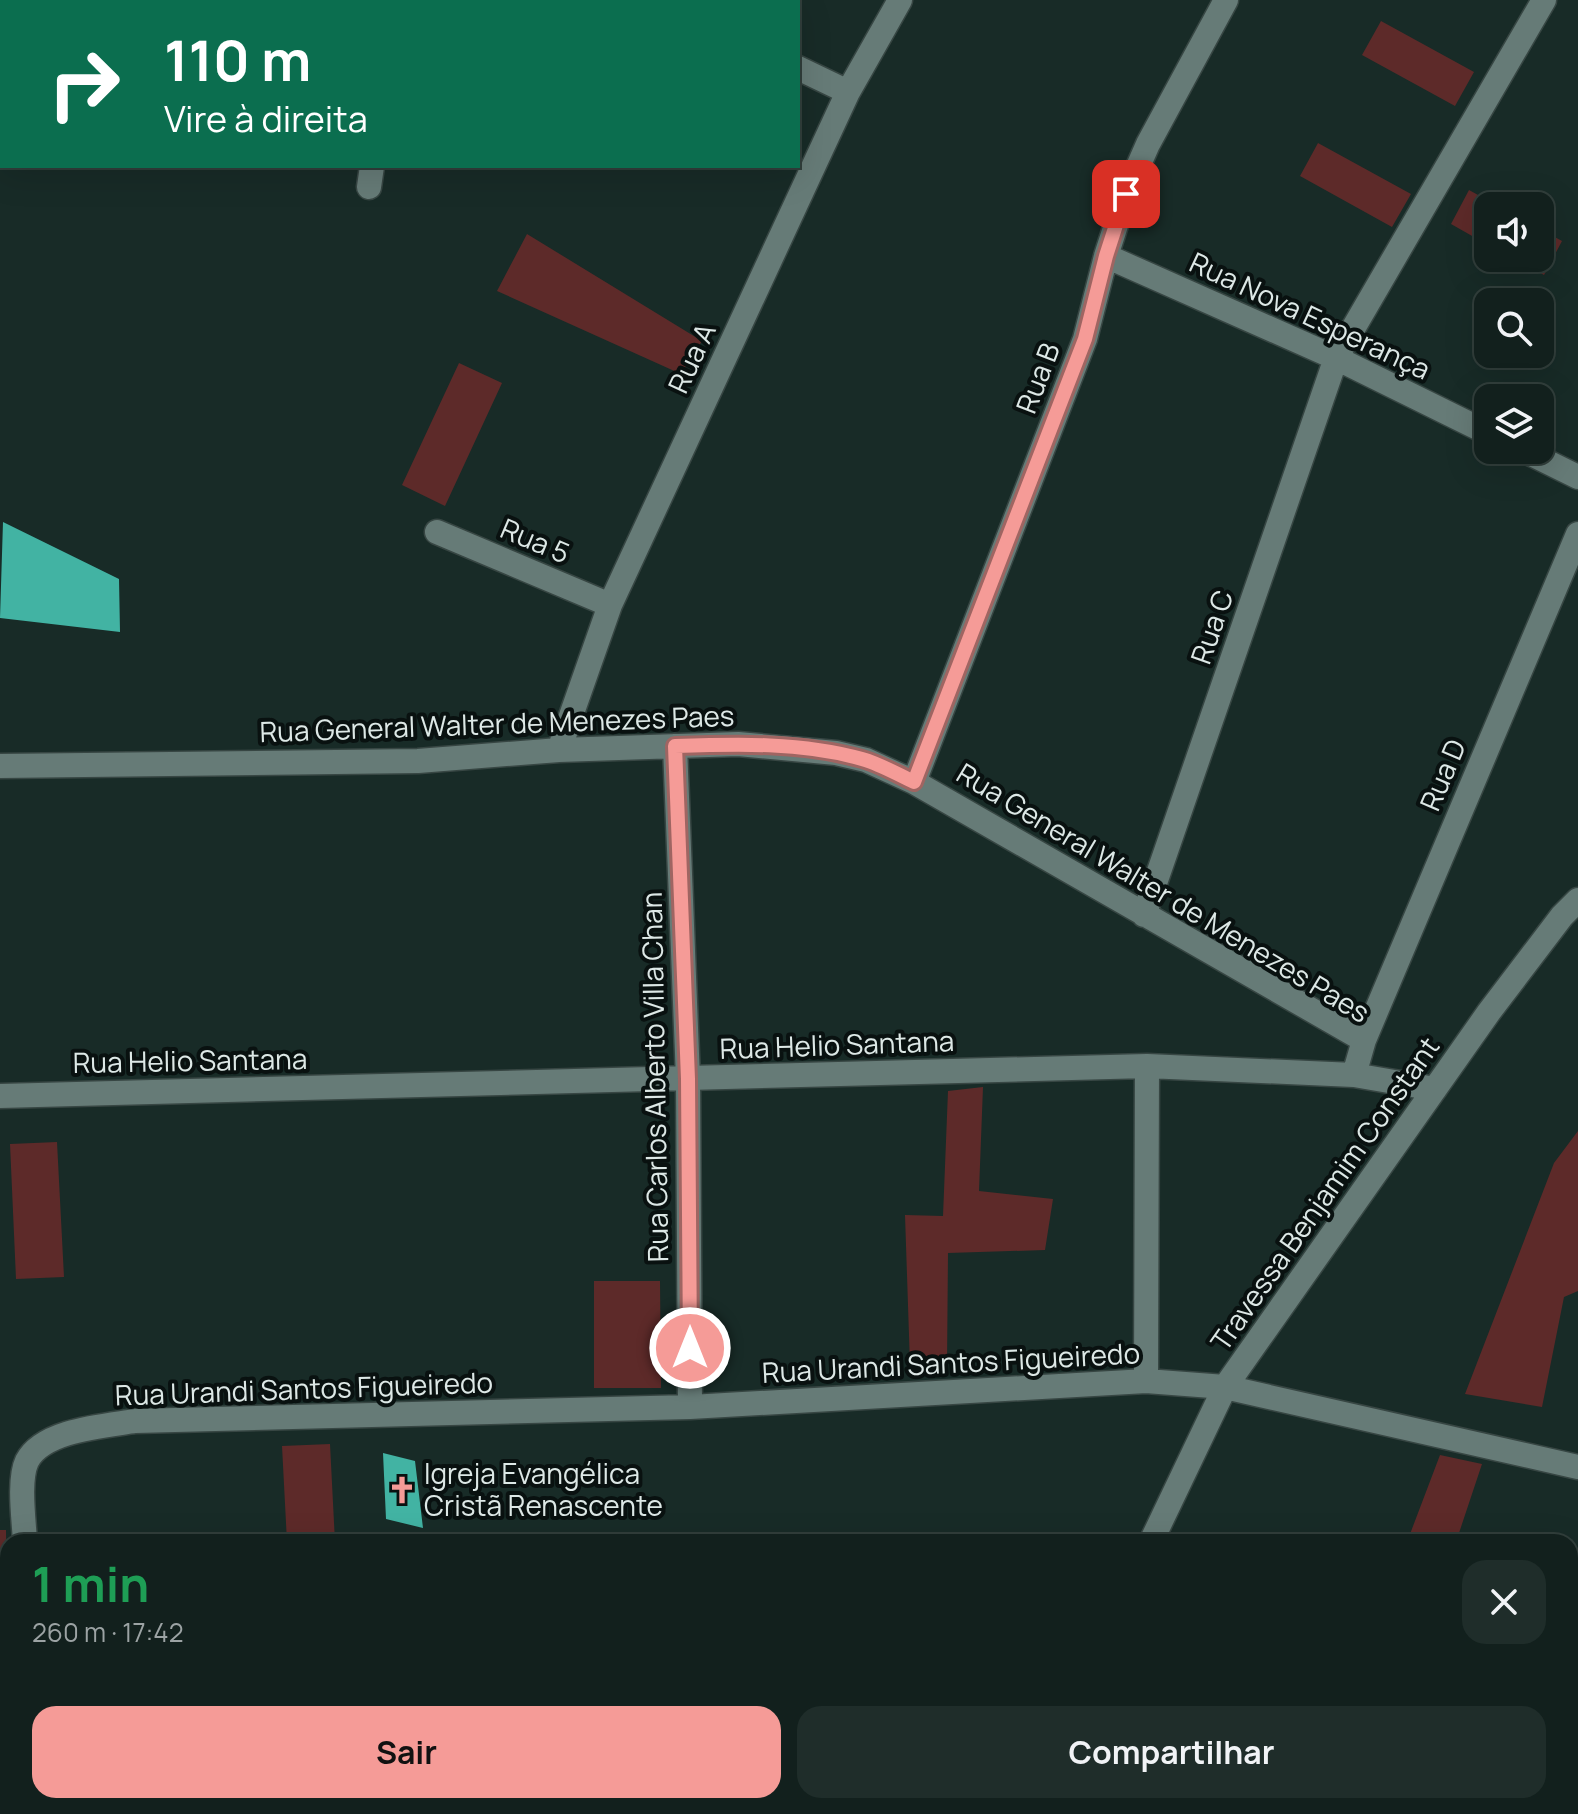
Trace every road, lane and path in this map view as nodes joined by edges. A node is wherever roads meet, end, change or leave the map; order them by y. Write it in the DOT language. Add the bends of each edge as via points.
graph roads {
  1 [pos="900,0"];
  2 [pos="1226,0"];
  3 [pos="1544,0"];
  4 [pos="800,69"];
  5 [pos="848,92"];
  6 [pos="1106,256"];
  7 [pos="1336,358"];
  8 [pos="1474,426"];
  9 [pos="1552,464"];
  10 [pos="1578,477"];
  11 [pos="437,532"];
  12 [pos="1578,534"];
  13 [pos="610,605"];
  14 [pos="675,746"];
  15 [pos="559,750"];
  16 [pos="0,766"];
  17 [pos="914,782"];
  18 [pos="1578,900"];
  19 [pos="1144,915"];
  20 [pos="1364,1040"];
  21 [pos="1147,1066"];
  22 [pos="1354,1075"];
  23 [pos="688,1079"];
  24 [pos="1435,1089"];
  25 [pos="0,1096"];
  26 [pos="1146,1381"];
  27 [pos="1225,1387"];
  28 [pos="690,1407"];
  29 [pos="1578,1467"];
  30 [pos="25,1534"];
  31 [pos="1155,1534"];
  1 -- 5 [label="street, Rua A"];
  2 -- 6 [label="street, Rua B" via="1148,144"];
  3 -- 7 [label="street, Rua C"];
  4 -- 5 [label="street"];
  5 -- 13 [label="street, Rua A"];
  6 -- 7 [label="street, Rua Nova Esperança"];
  6 -- 17 [label="street, Rua B" via="1085,339"];
  7 -- 8 [label="street, Rua Nova Esperança"];
  7 -- 19 [label="street, Rua C"];
  9 -- 10 [label="street"];
  11 -- 13 [label="street, Rua 5"];
  12 -- 20 [label="street, Rua D"];
  13 -- 15 [label="street, Rua A"];
  14 -- 15 [label="street, Rua General Walter de Menezes Paes"];
  14 -- 17 [label="street, Rua General Walter de Menezes Paes" via="809,749 866,760"];
  14 -- 23 [label="street, Rua Carlos Alberto Villa Chan"];
  15 -- 16 [label="street, Rua General Walter de Menezes Paes" via="418,761"];
  17 -- 19 [label="street, Rua General Walter de Menezes Paes"];
  18 -- 24 [label="street, Travessa Benjamim Constant"];
  19 -- 20 [label="street, Rua General Walter de Menezes Paes"];
  20 -- 22 [label="street, Rua General Walter de Menezes Paes"];
  21 -- 22 [label="street, Rua Helio Santana"];
  21 -- 23 [label="street, Rua Helio Santana"];
  21 -- 26 [label="street"];
  22 -- 24 [label="street, Rua Helio Santana"];
  23 -- 25 [label="street, Rua Helio Santana"];
  23 -- 28 [label="street, Rua Carlos Alberto Villa Chan"];
  24 -- 27 [label="street, Travessa Benjamim Constant"];
  26 -- 27 [label="street, Rua Urandi Santos Figueiredo"];
  26 -- 28 [label="street, Rua Urandi Santos Figueiredo"];
  27 -- 29 [label="street, Rua Urandi Santos Figueiredo"];
  27 -- 31 [label="street, Travessa Benjamim Constant"];
  28 -- 30 [label="street, Rua Urandi Santos Figueiredo" via="99,1426 50,1439 27,1461"];
}
